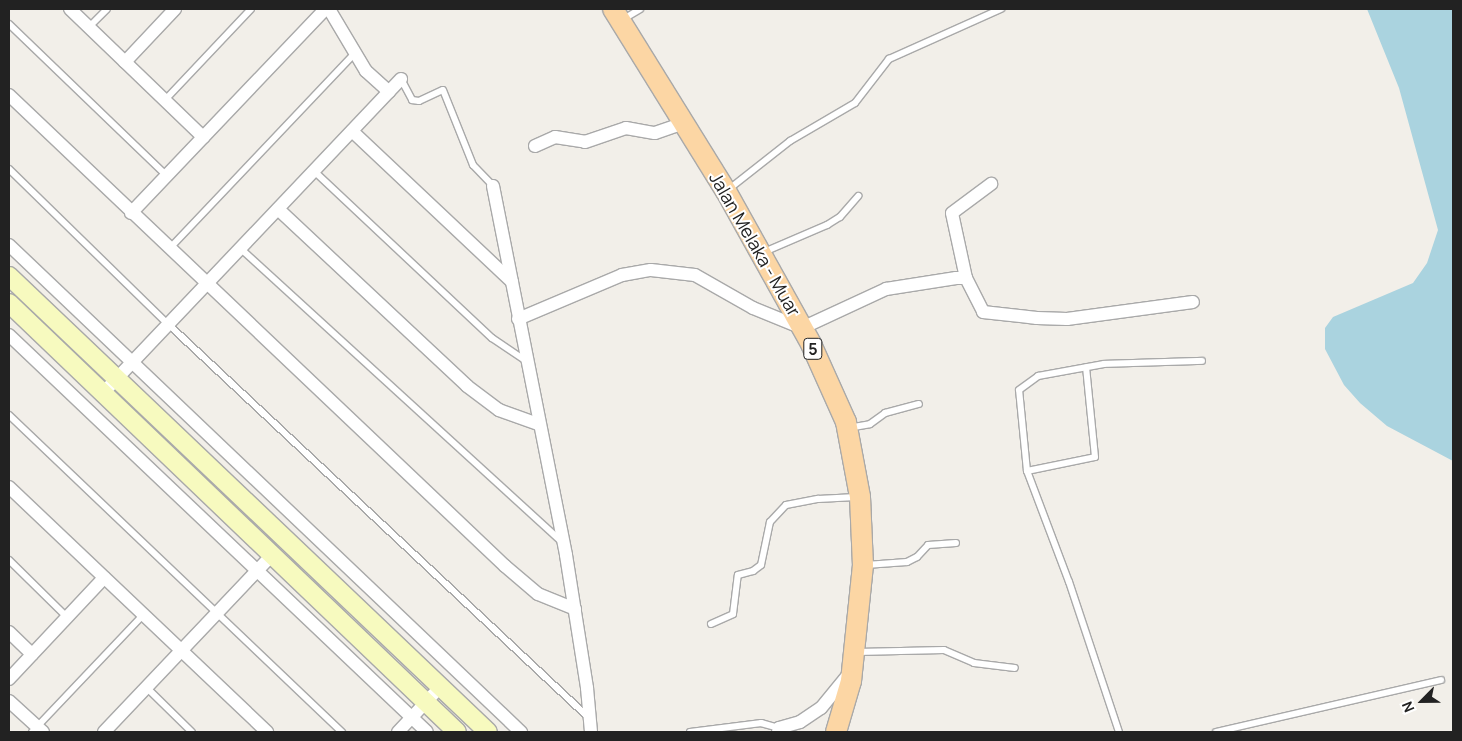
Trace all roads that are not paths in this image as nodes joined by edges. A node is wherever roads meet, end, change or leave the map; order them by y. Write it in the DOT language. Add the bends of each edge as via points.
graph roads {
  1 [pos="70,9"];
  2 [pos="107,9"];
  3 [pos="175,9"];
  4 [pos="251,9"];
  5 [pos="325,9"];
  6 [pos="329,9"];
  7 [pos="640,9"];
  8 [pos="1002,9"];
  9 [pos="617,15"];
  10 [pos="9,24"];
  11 [pos="89,27"];
  12 [pos="355,53"];
  13 [pos="125,62"];
  14 [pos="401,79"];
  15 [pos="389,92"];
  16 [pos="9,95"];
  17 [pos="165,100"];
  18 [pos="684,123"];
  19 [pos="352,131"];
  20 [pos="203,136"];
  21 [pos="535,146"];
  22 [pos="9,169"];
  23 [pos="314,171"];
  24 [pos="166,175"];
  25 [pos="991,184"];
  26 [pos="493,186"];
  27 [pos="726,191"];
  28 [pos="858,196"];
  29 [pos="278,209"];
  30 [pos="131,213"];
  31 [pos="9,246"];
  32 [pos="240,248"];
  33 [pos="169,249"];
  34 [pos="760,253"];
  35 [pos="9,276"];
  36 [pos="966,278"];
  37 [pos="512,282"];
  38 [pos="206,284"];
  39 [pos="1194,302"];
  40 [pos="9,303"];
  41 [pos="518,319"];
  42 [pos="168,324"];
  43 [pos="802,328"];
  44 [pos="9,335"];
  45 [pos="525,360"];
  46 [pos="1202,361"];
  47 [pos="131,363"];
  48 [pos="1086,367"];
  49 [pos="117,378"];
  50 [pos="103,393"];
  51 [pos="919,404"];
  52 [pos="9,415"];
  53 [pos="538,424"];
  54 [pos="847,428"];
  55 [pos="1027,471"];
  56 [pos="9,488"];
  57 [pos="860,497"];
  58 [pos="563,543"];
  59 [pos="956,544"];
  60 [pos="272,555"];
  61 [pos="9,560"];
  62 [pos="863,565"];
  63 [pos="257,571"];
  64 [pos="104,578"];
  65 [pos="574,608"];
  66 [pos="217,613"];
  67 [pos="143,615"];
  68 [pos="67,617"];
  69 [pos="710,624"];
  70 [pos="9,632"];
  71 [pos="181,651"];
  72 [pos="32,654"];
  73 [pos="854,660"];
  74 [pos="1015,668"];
  75 [pos="9,679"];
  76 [pos="1442,680"];
  77 [pos="441,686"];
  78 [pos="146,688"];
  79 [pos="9,701"];
  80 [pos="425,702"];
  81 [pos="411,718"];
  82 [pos="590,718"];
  83 [pos="38,730"];
  84 [pos="778,730"];
  85 [pos="108,731"];
  86 [pos="714,731"];
  87 [pos="192,732"];
  88 [pos="267,732"];
  89 [pos="342,732"];
  90 [pos="398,732"];
  91 [pos="427,732"];
  92 [pos="457,732"];
  93 [pos="488,732"];
  94 [pos="521,732"];
  95 [pos="591,732"];
  96 [pos="690,732"];
  97 [pos="836,732"];
  98 [pos="1119,732"];
  99 [pos="1216,732"];
  1 -- 11 [label="street"];
  2 -- 11 [label="lane"];
  3 -- 13 [label="street"];
  4 -- 17 [label="lane"];
  5 -- 20 [label="street"];
  6 -- 12 [label="street"];
  7 -- 9 [label="lane"];
  8 -- 27 [label="lane" via="889,59 855,103 790,141"];
  9 -- 18 [label="main road, Jalan Melaka - Muar / 5"];
  10 -- 24 [label="lane"];
  11 -- 13 [label="street"];
  12 -- 15 [label="street" via="366,71"];
  12 -- 33 [label="lane"];
  13 -- 17 [label="street"];
  14 -- 15 [label="street"];
  14 -- 26 [label="lane" via="412,100 418,101 443,90 473,165"];
  15 -- 19 [label="street"];
  16 -- 30 [label="street"];
  17 -- 20 [label="street"];
  18 -- 21 [label="street" via="649,134 626,128 585,142 555,137"];
  18 -- 27 [label="main road, Jalan Melaka - Muar / 5"];
  19 -- 23 [label="street"];
  19 -- 37 [label="street"];
  20 -- 24 [label="street"];
  22 -- 42 [label="lane"];
  23 -- 29 [label="street"];
  23 -- 45 [label="lane" via="492,338"];
  24 -- 30 [label="street"];
  25 -- 36 [label="street" via="952,213"];
  26 -- 37 [label="street"];
  27 -- 34 [label="main road, Jalan Melaka - Muar / 5"];
  28 -- 34 [label="lane" via="840,217 827,225"];
  29 -- 32 [label="street"];
  29 -- 53 [label="street" via="467,386 499,410"];
  30 -- 33 [label="street"];
  31 -- 47 [label="street"];
  32 -- 38 [label="street"];
  32 -- 58 [label="lane"];
  33 -- 38 [label="street"];
  34 -- 43 [label="main road, Jalan Melaka - Muar / 5"];
  35 -- 49 [label="street"];
  36 -- 39 [label="street" via="983,312 1037,318 1067,320"];
  36 -- 43 [label="street" via="886,288"];
  37 -- 41 [label="street"];
  38 -- 42 [label="street"];
  38 -- 65 [label="street" via="522,581 538,594"];
  40 -- 50 [label="street"];
  41 -- 43 [label="street" via="622,275 651,270 695,275 754,308"];
  41 -- 45 [label="street"];
  42 -- 47 [label="street"];
  42 -- 82 [label="lane"];
  43 -- 54 [label="main road, Jalan Melaka - Muar / 5" via="834,391"];
  44 -- 63 [label="street"];
  45 -- 53 [label="street"];
  46 -- 48 [label="lane"];
  47 -- 49 [label="street"];
  47 -- 94 [label="street"];
  48 -- 55 [label="lane" via="1038,376 1020,390"];
  48 -- 55 [label="lane" via="1095,457"];
  49 -- 50 [label="street"];
  49 -- 77 [label="street"];
  50 -- 60 [label="street"];
  51 -- 54 [label="lane" via="885,413 870,424"];
  52 -- 66 [label="lane"];
  53 -- 58 [label="street"];
  54 -- 57 [label="main road, Jalan Melaka - Muar / 5"];
  55 -- 98 [label="lane" via="1070,582"];
  56 -- 64 [label="street"];
  57 -- 62 [label="main road, Jalan Melaka - Muar / 5"];
  57 -- 69 [label="lane" via="818,499 786,505 770,522 761,565 738,575 733,614"];
  58 -- 65 [label="street"];
  59 -- 62 [label="lane" via="928,545 907,562"];
  60 -- 63 [label="street"];
  60 -- 80 [label="street"];
  61 -- 68 [label="lane"];
  62 -- 73 [label="main road, Jalan Melaka - Muar / 5"];
  63 -- 66 [label="street"];
  63 -- 81 [label="street"];
  64 -- 67 [label="street"];
  64 -- 68 [label="street"];
  65 -- 82 [label="street"];
  66 -- 71 [label="street"];
  66 -- 89 [label="lane"];
  67 -- 71 [label="street"];
  67 -- 83 [label="lane"];
  68 -- 72 [label="street"];
  70 -- 72 [label="street"];
  71 -- 78 [label="street"];
  71 -- 88 [label="street"];
  72 -- 75 [label="street"];
  73 -- 74 [label="lane" via="944,650 974,662"];
  73 -- 84 [label="street" via="821,708 800,722"];
  73 -- 97 [label="main road, Jalan Melaka - Muar / 5"];
  76 -- 99 [label="lane"];
  77 -- 80 [label="street"];
  77 -- 93 [label="street"];
  78 -- 85 [label="street"];
  78 -- 87 [label="lane"];
  79 -- 83 [label="street"];
  80 -- 81 [label="street"];
  80 -- 92 [label="street"];
  81 -- 90 [label="street"];
  81 -- 91 [label="street"];
  82 -- 95 [label="street"];
  84 -- 86 [label="lane" via="761,723"];
  86 -- 96 [label="lane"];
}
